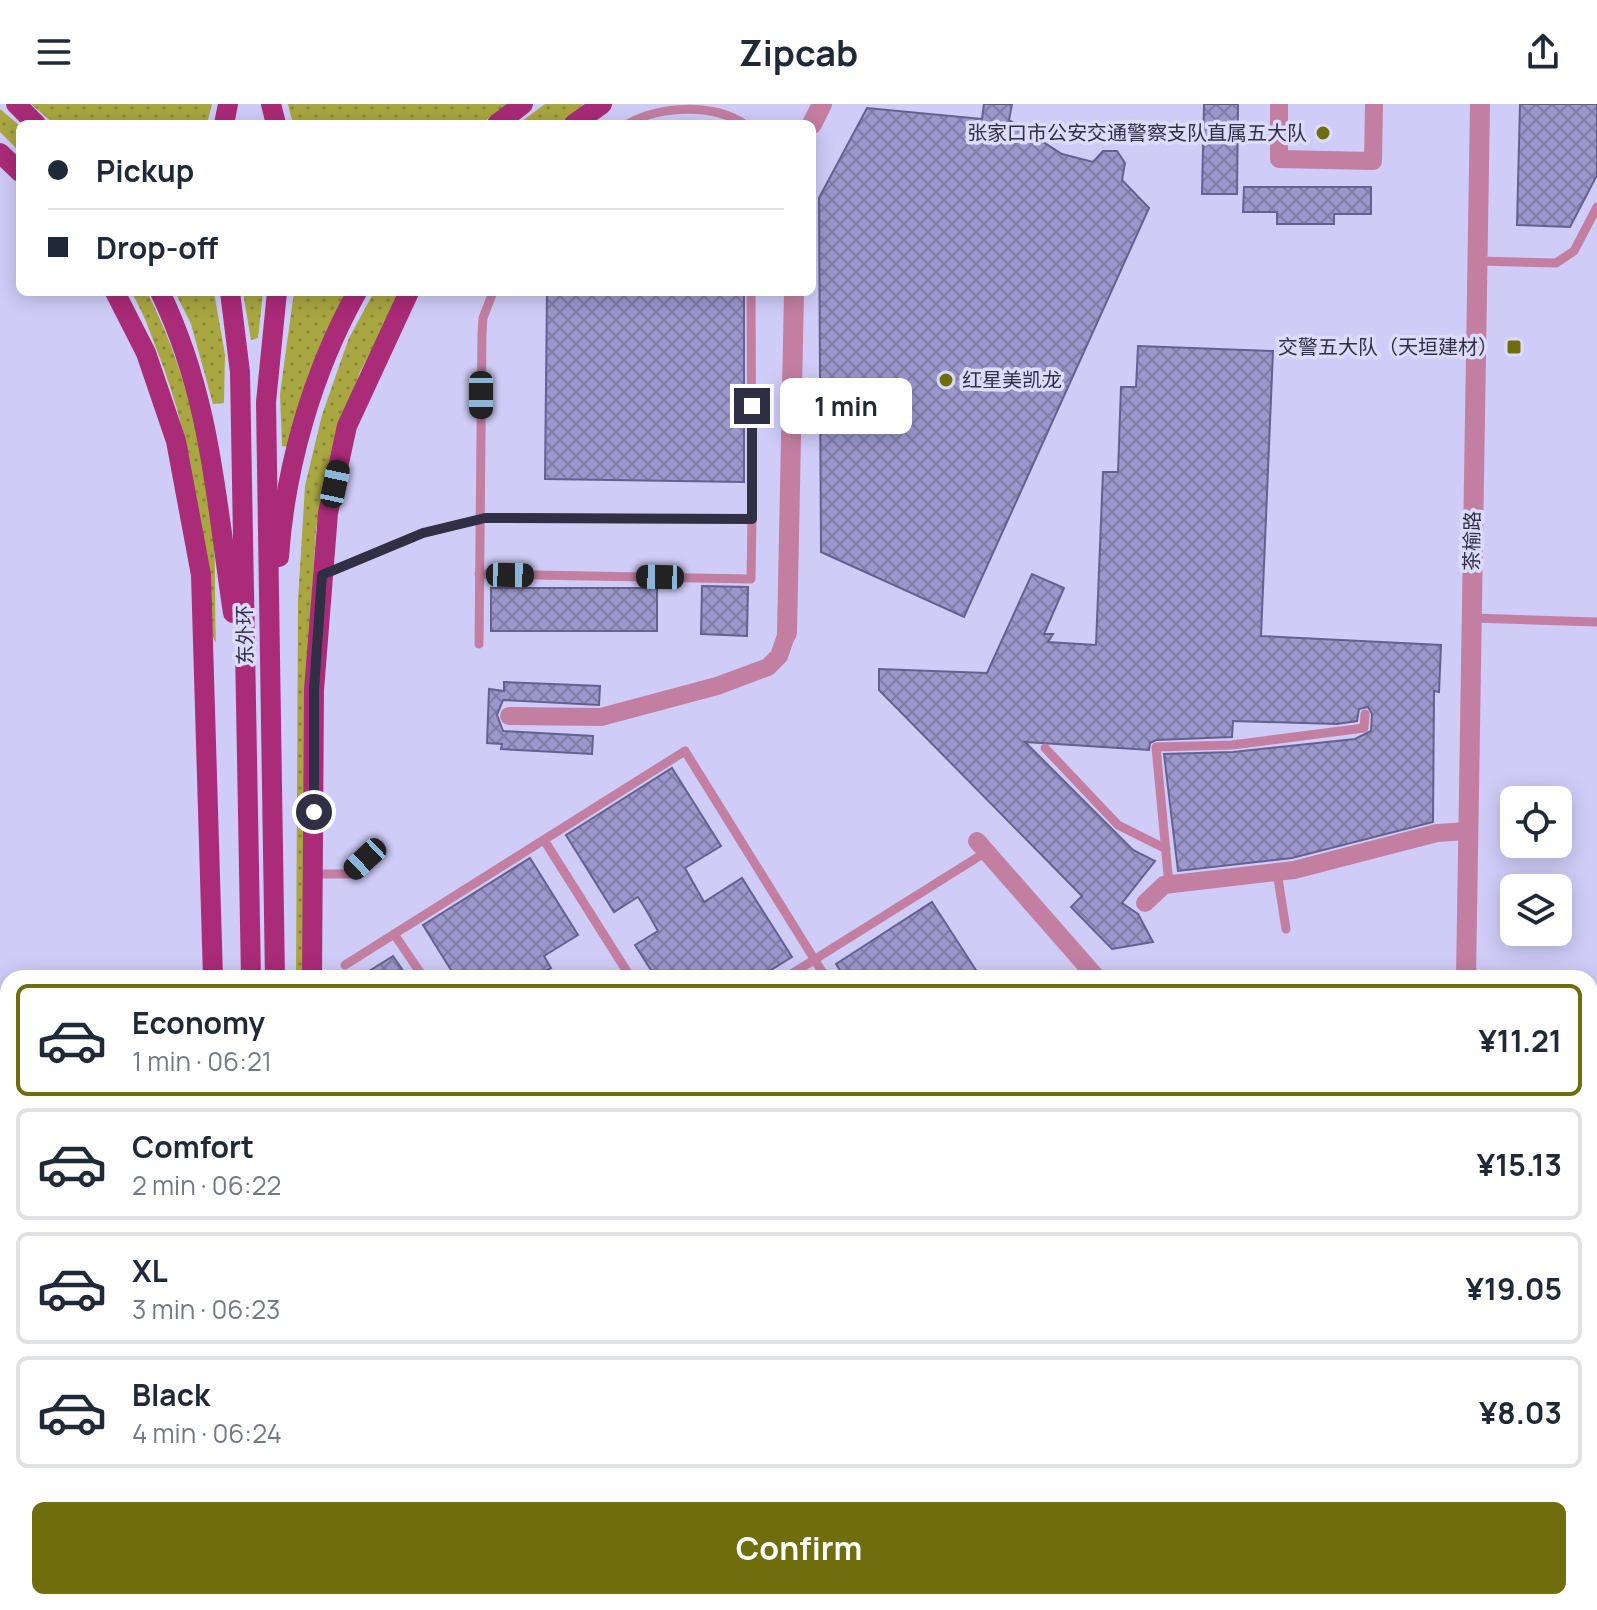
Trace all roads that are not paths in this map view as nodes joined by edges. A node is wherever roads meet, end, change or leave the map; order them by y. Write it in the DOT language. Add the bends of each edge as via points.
graph roads {
  1 [pos="16,104"];
  2 [pos="523,104"];
  3 [pos="602,104"];
  4 [pos="1279,104"];
  5 [pos="1374,104"];
  6 [pos="1480,104"];
  7 [pos="32,120"];
  8 [pos="502,120"];
  9 [pos="580,120"];
  10 [pos="636,120"];
  11 [pos="738,120"];
  12 [pos="0,153"];
  13 [pos="16,168"];
  14 [pos="1597,207"];
  15 [pos="1477,261"];
  16 [pos="117,296"];
  17 [pos="161,296"];
  18 [pos="230,296"];
  19 [pos="277,296"];
  20 [pos="355,296"];
  21 [pos="407,296"];
  22 [pos="491,296"];
  23 [pos="751,296"];
  24 [pos="794,296"];
  25 [pos="480,519"];
  26 [pos="752,519"];
  27 [pos="479,574"];
  28 [pos="322,575"];
  29 [pos="1470,618"];
  30 [pos="1597,622"];
  31 [pos="787,633"];
  32 [pos="479,644"];
  33 [pos="244,684"];
  34 [pos="270,685"];
  35 [pos="1365,714"];
  36 [pos="509,716"];
  37 [pos="1045,748"];
  38 [pos="1468,831"];
  39 [pos="544,840"];
  40 [pos="380,845"];
  41 [pos="981,846"];
  42 [pos="1166,849"];
  43 [pos="1277,872"];
  44 [pos="314,874"];
  45 [pos="1169,885"];
  46 [pos="1145,903"];
  47 [pos="1286,929"];
  48 [pos="394,934"];
  49 [pos="814,959"];
  50 [pos="345,965"];
  51 [pos="213,970"];
  52 [pos="251,970"];
  53 [pos="275,970"];
  54 [pos="312,970"];
  55 [pos="419,970"];
  56 [pos="626,970"];
  57 [pos="797,970"];
  58 [pos="821,970"];
  59 [pos="1090,970"];
  60 [pos="1466,970"];
  1 -- 7 [label="main road"];
  2 -- 8 [label="main road"];
  3 -- 9 [label="main road"];
  4 -- 5 [label="street" via="1279,159 1373,161"];
  6 -- 15 [label="street, 茶榆路"];
  10 -- 11 [label="lane" via="661,108 706,104"];
  12 -- 13 [label="main road"];
  14 -- 15 [label="lane" via="1574,251 1556,263"];
  15 -- 29 [label="street, 茶榆路"];
  16 -- 51 [label="main road" via="146,353 176,441 201,575"];
  17 -- 33 [label="main road" via="202,407 217,479"];
  18 -- 33 [label="main road" via="240,372"];
  19 -- 34 [label="main road, 东外环" via="266,402"];
  20 -- 34 [label="main road" via="332,337 290,479 280,536"];
  21 -- 28 [label="main road" via="347,426 328,513"];
  22 -- 25 [label="lane" via="483,318"];
  23 -- 26 [label="lane"];
  24 -- 31 [label="street"];
  25 -- 26 [label="lane"];
  25 -- 27 [label="lane"];
  25 -- 28 [label="lane" via="423,533"];
  26 -- 27 [label="lane" via="751,579"];
  27 -- 32 [label="lane"];
  28 -- 44 [label="main road" via="314,690"];
  29 -- 30 [label="lane"];
  29 -- 38 [label="street, 茶榆路"];
  31 -- 36 [label="street" via="779,656 768,667 717,686 601,717"];
  33 -- 52 [label="main road"];
  34 -- 53 [label="main road, 东外环"];
  35 -- 42 [label="lane" via="1364,728 1232,745 1156,747"];
  37 -- 42 [label="lane" via="1118,825"];
  38 -- 43 [label="street" via="1437,833"];
  38 -- 60 [label="street, 茶榆路"];
  39 -- 48 [label="lane"];
  39 -- 49 [label="lane" via="685,751"];
  39 -- 56 [label="lane"];
  40 -- 44 [label="lane" via="349,874"];
  41 -- 49 [label="lane"];
  41 -- 59 [label="street"];
  42 -- 45 [label="lane"];
  43 -- 45 [label="street"];
  43 -- 47 [label="lane"];
  44 -- 54 [label="main road"];
  45 -- 46 [label="street"];
  48 -- 50 [label="lane"];
  48 -- 55 [label="lane"];
  49 -- 57 [label="lane"];
  49 -- 58 [label="lane"];
}
